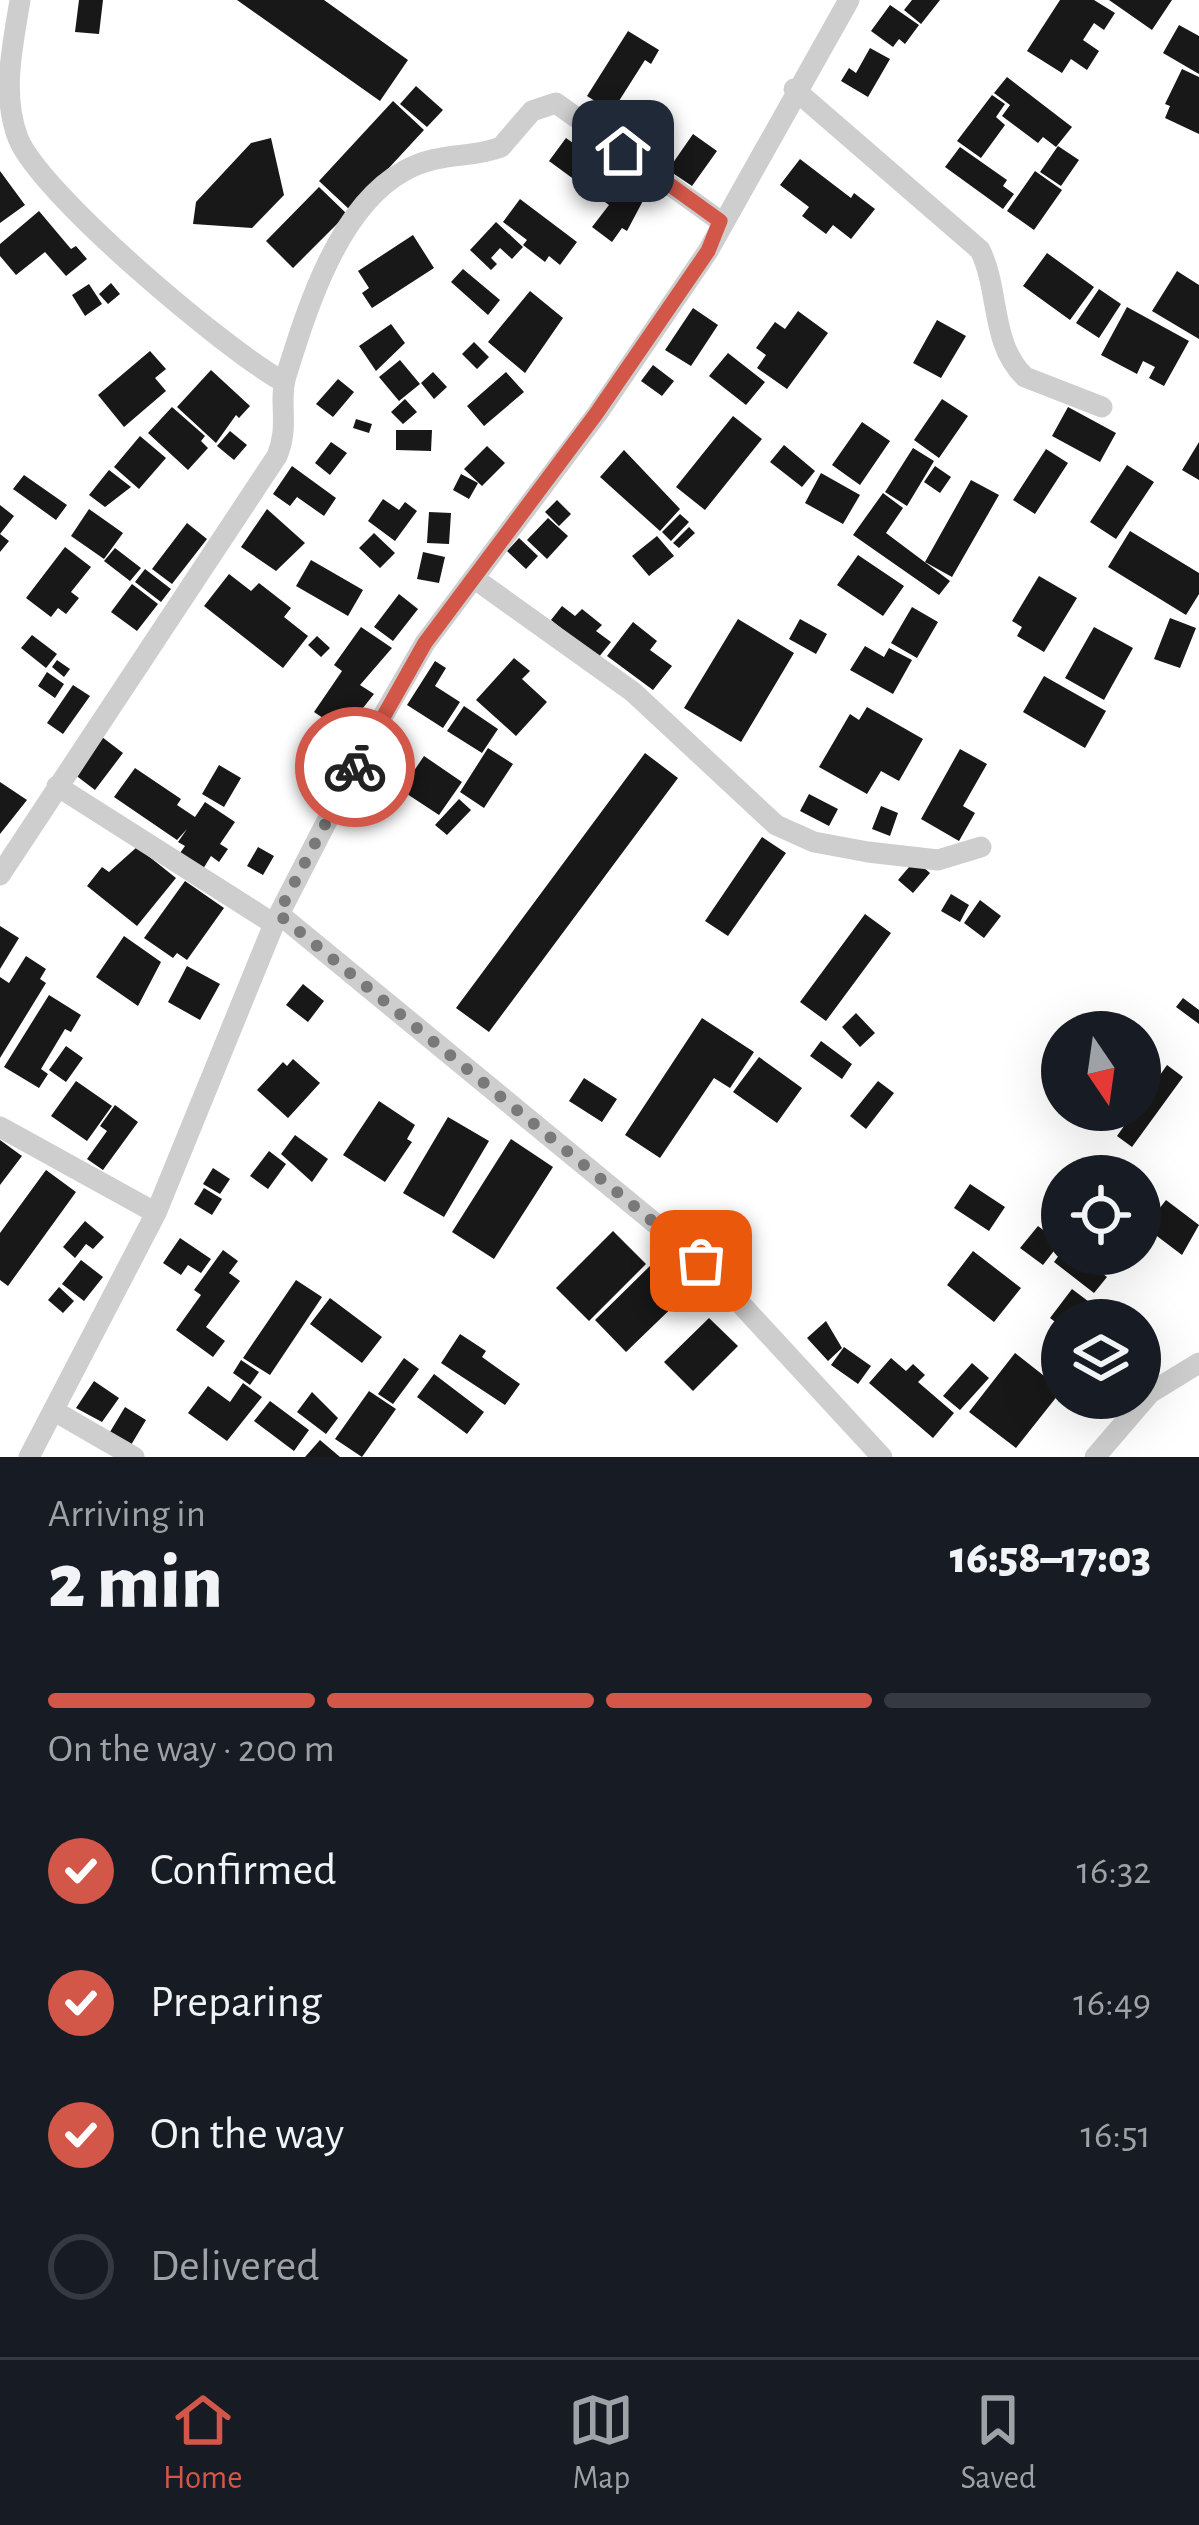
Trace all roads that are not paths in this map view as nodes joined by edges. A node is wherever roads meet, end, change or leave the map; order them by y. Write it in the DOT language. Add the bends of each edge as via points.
graph roads {
  1 [pos="20,0"];
  2 [pos="849,0"];
  3 [pos="794,89"];
  4 [pos="5,102"];
  5 [pos="720,221"];
  6 [pos="284,382"];
  7 [pos="1102,407"];
  8 [pos="475,579"];
  9 [pos="57,786"];
  10 [pos="981,847"];
  11 [pos="0,875"];
  12 [pos="276,919"];
  13 [pos="0,1127"];
  14 [pos="157,1213"];
  15 [pos="1199,1363"];
  16 [pos="56,1412"];
  17 [pos="29,1457"];
  18 [pos="134,1457"];
  19 [pos="882,1457"];
  20 [pos="1095,1457"];
  1 -- 4 [label="street"];
  2 -- 3 [label="street"];
  3 -- 5 [label="street"];
  3 -- 7 [label="street" via="980,250 1015,368"];
  4 -- 6 [label="street" via="41,174 146,276"];
  5 -- 6 [label="street" via="556,103 541,105 501,148 404,170 364,207 338,246"];
  5 -- 8 [label="street" via="609,396"];
  6 -- 9 [label="street" via="287,433 277,456"];
  8 -- 10 [label="street" via="633,692 776,824 814,842 938,860"];
  8 -- 12 [label="street" via="425,643"];
  9 -- 11 [label="street"];
  9 -- 12 [label="street"];
  12 -- 14 [label="street"];
  12 -- 19 [label="street" via="701,1261"];
  13 -- 14 [label="street"];
  14 -- 16 [label="street"];
  15 -- 20 [label="street" via="1150,1394"];
  16 -- 17 [label="street"];
  16 -- 18 [label="street"];
}
